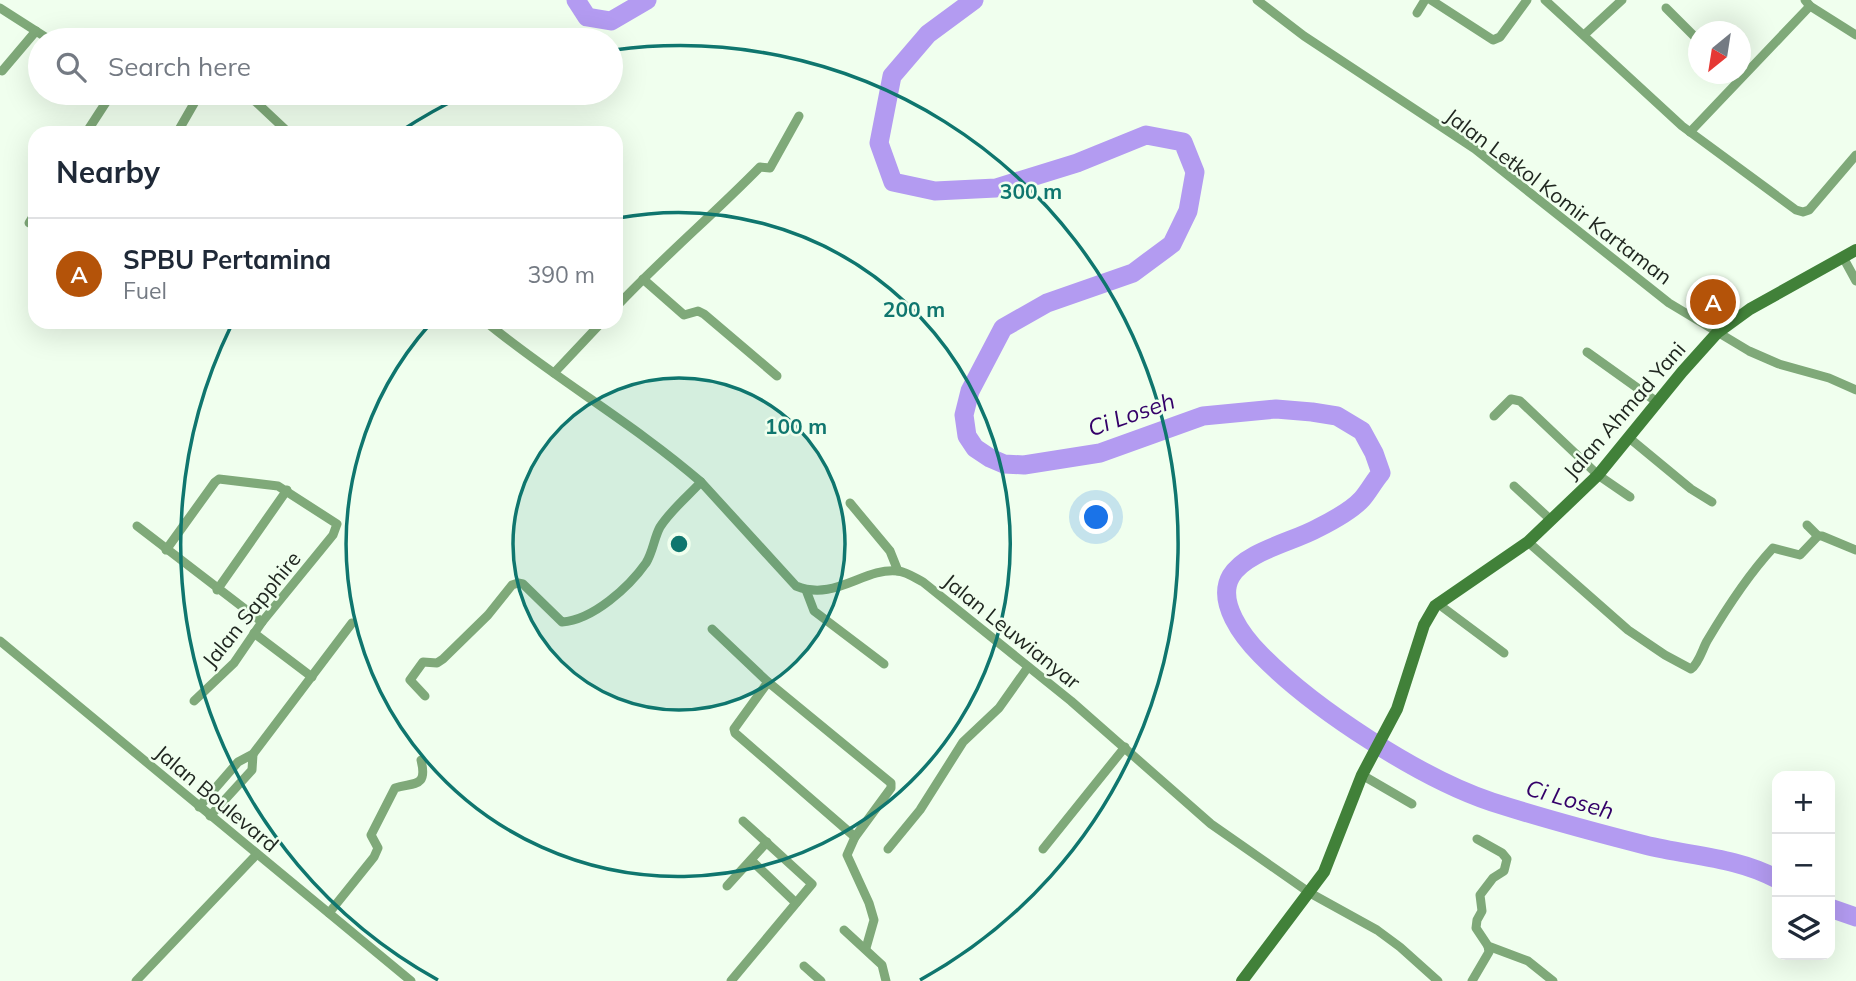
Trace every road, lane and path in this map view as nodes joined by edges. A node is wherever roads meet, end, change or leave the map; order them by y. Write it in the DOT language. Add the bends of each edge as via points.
graph roads {
  1 [pos="1257,0"];
  2 [pos="1425,0"];
  3 [pos="1431,0"];
  4 [pos="1527,0"];
  5 [pos="1545,0"];
  6 [pos="1622,0"];
  7 [pos="1807,3"];
  8 [pos="0,8"];
  9 [pos="1666,8"];
  10 [pos="1417,13"];
  11 [pos="31,28"];
  12 [pos="1688,30"];
  13 [pos="1584,35"];
  14 [pos="1856,35"];
  15 [pos="28,40"];
  16 [pos="1751,60"];
  17 [pos="2,71"];
  18 [pos="1728,84"];
  19 [pos="104,105"];
  20 [pos="193,105"];
  21 [pos="259,105"];
  22 [pos="799,116"];
  23 [pos="91,126"];
  24 [pos="181,126"];
  25 [pos="282,126"];
  26 [pos="1690,132"];
  27 [pos="1856,155"];
  28 [pos="1856,250"];
  29 [pos="1844,259"];
  30 [pos="643,279"];
  31 [pos="1856,281"];
  32 [pos="623,300"];
  33 [pos="495,329"];
  34 [pos="595,329"];
  35 [pos="1717,333"];
  36 [pos="1587,352"];
  37 [pos="554,373"];
  38 [pos="777,376"];
  39 [pos="1856,390"];
  40 [pos="1657,402"];
  41 [pos="1494,416"];
  42 [pos="1628,438"];
  43 [pos="1598,475"];
  44 [pos="701,482"];
  45 [pos="1514,486"];
  46 [pos="287,491"];
  47 [pos="1630,497"];
  48 [pos="1712,502"];
  49 [pos="850,503"];
  50 [pos="1551,520"];
  51 [pos="1807,525"];
  52 [pos="137,526"];
  53 [pos="1818,536"];
  54 [pos="1528,542"];
  55 [pos="166,550"];
  56 [pos="1856,551"];
  57 [pos="898,571"];
  58 [pos="217,590"];
  59 [pos="806,590"];
  60 [pos="1437,603"];
  61 [pos="262,622"];
  62 [pos="352,623"];
  63 [pos="712,629"];
  64 [pos="254,633"];
  65 [pos="0,641"];
  66 [pos="1504,653"];
  67 [pos="884,664"];
  68 [pos="1028,667"];
  69 [pos="312,677"];
  70 [pos="768,682"];
  71 [pos="425,695"];
  72 [pos="194,701"];
  73 [pos="1125,747"];
  74 [pos="253,754"];
  75 [pos="421,760"];
  76 [pos="1362,775"];
  77 [pos="1412,804"];
  78 [pos="200,807"];
  79 [pos="211,816"];
  80 [pos="743,821"];
  81 [pos="855,838"];
  82 [pos="1477,839"];
  83 [pos="767,842"];
  84 [pos="888,849"];
  85 [pos="1043,849"];
  86 [pos="257,854"];
  87 [pos="751,860"];
  88 [pos="727,886"];
  89 [pos="1310,892"];
  90 [pos="796,903"];
  91 [pos="329,914"];
  92 [pos="844,930"];
  93 [pos="1488,946"];
  94 [pos="866,948"];
  95 [pos="804,966"];
  96 [pos="136,981"];
  97 [pos="411,981"];
  98 [pos="731,981"];
  99 [pos="821,981"];
  100 [pos="886,981"];
  101 [pos="1242,981"];
  102 [pos="1438,981"];
  103 [pos="1472,981"];
  104 [pos="1553,981"];
  1 -- 35 [label="street, Jalan Letkol Komir Kartaman" via="1475,149 1652,290"];
  2 -- 10 [label="street"];
  3 -- 4 [label="street" via="1493,40"];
  5 -- 13 [label="street"];
  6 -- 13 [label="street"];
  7 -- 14 [label="street"];
  7 -- 16 [label="street"];
  8 -- 11 [label="street"];
  9 -- 12 [label="street"];
  13 -- 26 [label="street"];
  15 -- 17 [label="street"];
  18 -- 26 [label="street"];
  19 -- 23 [label="street"];
  20 -- 24 [label="street"];
  21 -- 25 [label="street"];
  22 -- 30 [label="street" via="770,168 760,167"];
  26 -- 27 [label="street" via="1800,212 1809,210"];
  28 -- 29 [label="street, Jalan Ahmad Yani"];
  29 -- 31 [label="street"];
  29 -- 35 [label="street, Jalan Ahmad Yani" via="1750,309"];
  30 -- 32 [label="street"];
  30 -- 38 [label="street" via="684,315 704,314"];
  33 -- 37 [label="street"];
  34 -- 37 [label="street"];
  35 -- 39 [label="street, Jalan Letkol Komir Kartaman" via="1766,359"];
  35 -- 40 [label="street, Jalan Ahmad Yani"];
  36 -- 40 [label="street"];
  37 -- 44 [label="street" via="636,429"];
  40 -- 42 [label="street, Jalan Ahmad Yani"];
  41 -- 43 [label="street" via="1511,399 1520,401"];
  42 -- 43 [label="street, Jalan Ahmad Yani"];
  42 -- 48 [label="street"];
  43 -- 47 [label="street"];
  43 -- 50 [label="street, Jalan Ahmad Yani"];
  44 -- 59 [label="street" via="789,579"];
  44 -- 71 [label="street" via="661,526 647,562 602,606 562,622 523,584 512,585 443,659 420,664 410,680"];
  45 -- 50 [label="street"];
  46 -- 55 [label="street" via="219,479"];
  46 -- 58 [label="street"];
  46 -- 61 [label="street, Jalan Sapphire" via="335,521 336,528"];
  49 -- 57 [label="street" via="890,551"];
  50 -- 54 [label="street, Jalan Ahmad Yani"];
  51 -- 53 [label="street"];
  52 -- 55 [label="street"];
  53 -- 54 [label="street" via="1800,555 1776,547 1771,550 1691,669 1628,630"];
  53 -- 56 [label="street"];
  54 -- 60 [label="street, Jalan Ahmad Yani"];
  55 -- 58 [label="street"];
  57 -- 59 [label="street"];
  57 -- 68 [label="street, Jalan Leuwianyar" via="923,582"];
  58 -- 61 [label="street"];
  59 -- 67 [label="street" via="814,611"];
  60 -- 66 [label="street"];
  60 -- 76 [label="street, Jalan Ahmad Yani" via="1424,625 1401,698"];
  61 -- 64 [label="street, Jalan Sapphire"];
  62 -- 69 [label="street"];
  63 -- 70 [label="street"];
  64 -- 69 [label="street"];
  64 -- 72 [label="street, Jalan Sapphire" via="228,670"];
  65 -- 78 [label="street, Jalan Boulevard"];
  68 -- 73 [label="street, Jalan Leuwianyar"];
  68 -- 84 [label="street" via="999,708 963,743 920,810"];
  69 -- 74 [label="street"];
  70 -- 81 [label="street" via="735,733"];
  70 -- 81 [label="street" via="891,783"];
  73 -- 85 [label="street"];
  73 -- 89 [label="street, Jalan Leuwianyar" via="1222,831"];
  74 -- 78 [label="street" via="239,762"];
  74 -- 79 [label="street" via="251,770"];
  75 -- 91 [label="street" via="423,777 392,792 371,835 378,848 374,857"];
  76 -- 77 [label="street"];
  76 -- 89 [label="street, Jalan Ahmad Yani" via="1324,872"];
  78 -- 79 [label="street, Jalan Boulevard"];
  79 -- 86 [label="street, Jalan Boulevard"];
  80 -- 83 [label="street"];
  81 -- 94 [label="street" via="847,856 874,920"];
  82 -- 93 [label="street" via="1507,859 1504,871 1480,895 1482,911 1476,928"];
  83 -- 87 [label="street"];
  83 -- 90 [label="street" via="811,881"];
  86 -- 91 [label="street, Jalan Boulevard"];
  86 -- 96 [label="street"];
  87 -- 88 [label="street"];
  87 -- 90 [label="street"];
  89 -- 101 [label="street, Jalan Ahmad Yani"];
  89 -- 102 [label="street, Jalan Leuwianyar" via="1377,930"];
  90 -- 98 [label="street"];
  91 -- 97 [label="street, Jalan Boulevard"];
  92 -- 94 [label="street"];
  93 -- 103 [label="street"];
  93 -- 104 [label="street" via="1528,961"];
  94 -- 100 [label="street" via="884,967"];
  95 -- 99 [label="street"];
}
